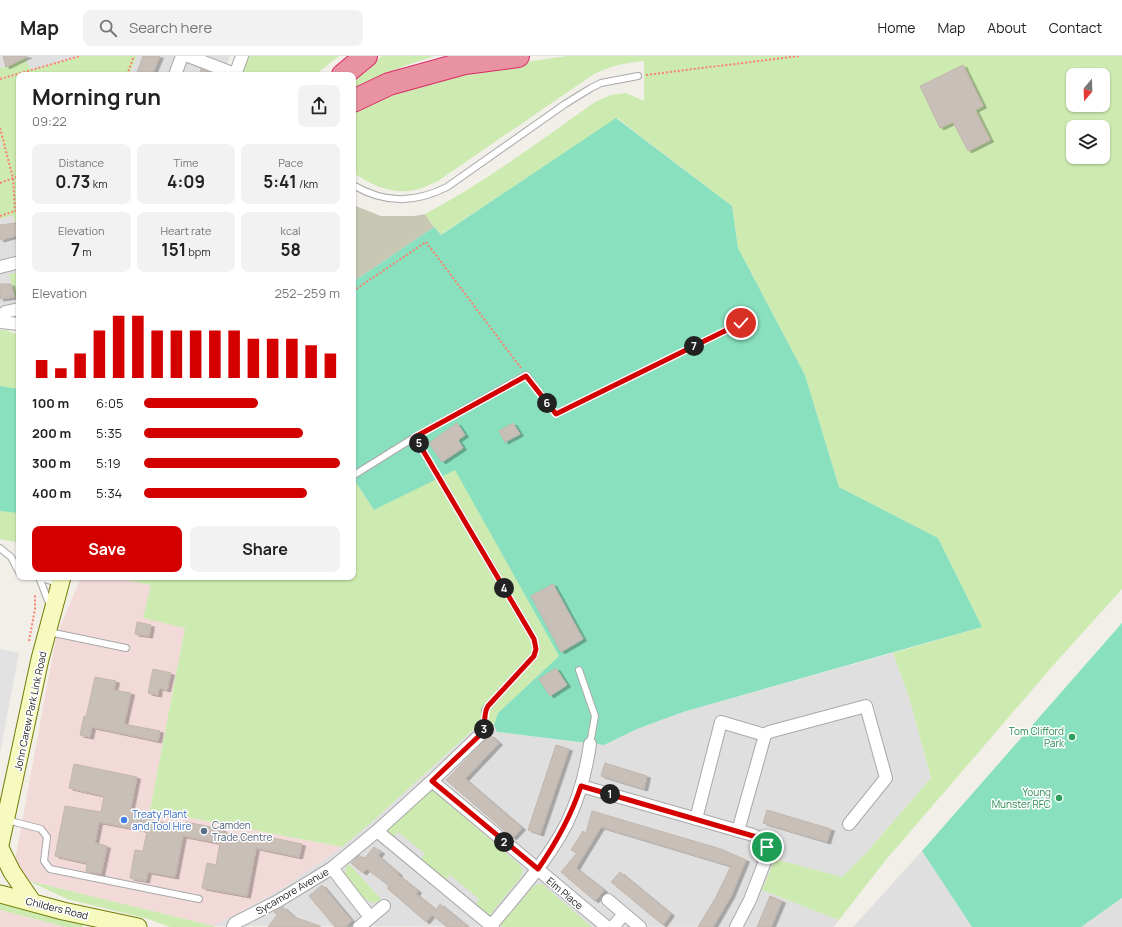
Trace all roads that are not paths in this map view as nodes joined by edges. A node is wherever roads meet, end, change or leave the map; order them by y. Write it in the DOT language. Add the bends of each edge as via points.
graph roads {
  1 [pos="182,56"];
  2 [pos="188,56"];
  3 [pos="242,56"];
  4 [pos="366,56"];
  5 [pos="518,56"];
  6 [pos="176,72"];
  7 [pos="228,72"];
  8 [pos="236,72"];
  9 [pos="347,72"];
  10 [pos="638,76"];
  11 [pos="356,100"];
  12 [pos="356,186"];
  13 [pos="16,263"];
  14 [pos="0,267"];
  15 [pos="16,310"];
  16 [pos="2,317"];
  17 [pos="16,323"];
  18 [pos="741,323"];
  19 [pos="415,437"];
  20 [pos="356,474"];
  21 [pos="0,548"];
  22 [pos="16,566"];
  23 [pos="40,580"];
  24 [pos="61,581"];
  25 [pos="53,613"];
  26 [pos="48,632"];
  27 [pos="126,648"];
  28 [pos="579,670"];
  29 [pos="483,732"];
  30 [pos="765,735"];
  31 [pos="590,744"];
  32 [pos="432,781"];
  33 [pos="581,786"];
  34 [pos="696,819"];
  35 [pos="6,820"];
  36 [pos="849,824"];
  37 [pos="377,831"];
  38 [pos="738,831"];
  39 [pos="0,846"];
  40 [pos="332,868"];
  41 [pos="538,869"];
  42 [pos="0,894"];
  43 [pos="199,899"];
  44 [pos="608,900"];
  45 [pos="33,903"];
  46 [pos="384,906"];
  47 [pos="624,914"];
  48 [pos="370,917"];
  49 [pos="100,923"];
  50 [pos="491,926"];
  51 [pos="138,927"];
  52 [pos="233,927"];
  53 [pos="359,927"];
  54 [pos="607,927"];
  55 [pos="613,927"];
  56 [pos="640,927"];
  57 [pos="736,927"];
  1 -- 6 [label="street"];
  2 -- 7 [label="street"];
  3 -- 8 [label="street"];
  4 -- 9 [label="highway"];
  5 -- 11 [label="highway" via="465,63 389,84"];
  10 -- 12 [label="lane" via="602,82 565,104 435,193 421,198 391,200"];
  13 -- 14 [label="street"];
  15 -- 16 [label="street"];
  16 -- 17 [label="street"];
  18 -- 19 [label="lane" via="556,414 526,376"];
  19 -- 20 [label="lane"];
  19 -- 29 [label="lane" via="534,639 534,656 485,710"];
  21 -- 22 [label="lane" via="11,557"];
  23 -- 25 [label="lane"];
  24 -- 25 [label="main road, John Carew Park Link Road"];
  25 -- 26 [label="main road, John Carew Park Link Road"];
  26 -- 27 [label="lane"];
  26 -- 35 [label="main road, John Carew Park Link Road" via="40,658"];
  28 -- 31 [label="lane" via="595,716"];
  29 -- 32 [label="street, Sycamore Avenue"];
  30 -- 34 [label="street" via="721,722"];
  30 -- 36 [label="street" via="866,706 886,778"];
  30 -- 38 [label="street"];
  31 -- 33 [label="street"];
  32 -- 37 [label="street, Sycamore Avenue"];
  32 -- 41 [label="street, Elm Place"];
  33 -- 34 [label="street"];
  33 -- 41 [label="street" via="567,823"];
  34 -- 38 [label="street"];
  35 -- 39 [label="main road, John Carew Park Link Road"];
  35 -- 43 [label="lane" via="40,829 47,837 44,861 50,869"];
  37 -- 40 [label="street, Sycamore Avenue"];
  37 -- 50 [label="street"];
  38 -- 57 [label="street" via="763,840 768,851 750,900"];
  39 -- 45 [label="main road" via="12,872"];
  40 -- 48 [label="street"];
  40 -- 52 [label="street, Sycamore Avenue"];
  41 -- 50 [label="street"];
  41 -- 54 [label="street, Elm Place"];
  42 -- 45 [label="main road, Childers Road"];
  44 -- 47 [label="street"];
  45 -- 49 [label="main road, Childers Road"];
  46 -- 48 [label="street"];
  47 -- 55 [label="street"];
  47 -- 56 [label="street"];
  48 -- 53 [label="street"];
  49 -- 51 [label="main road, Childers Road"];
}
